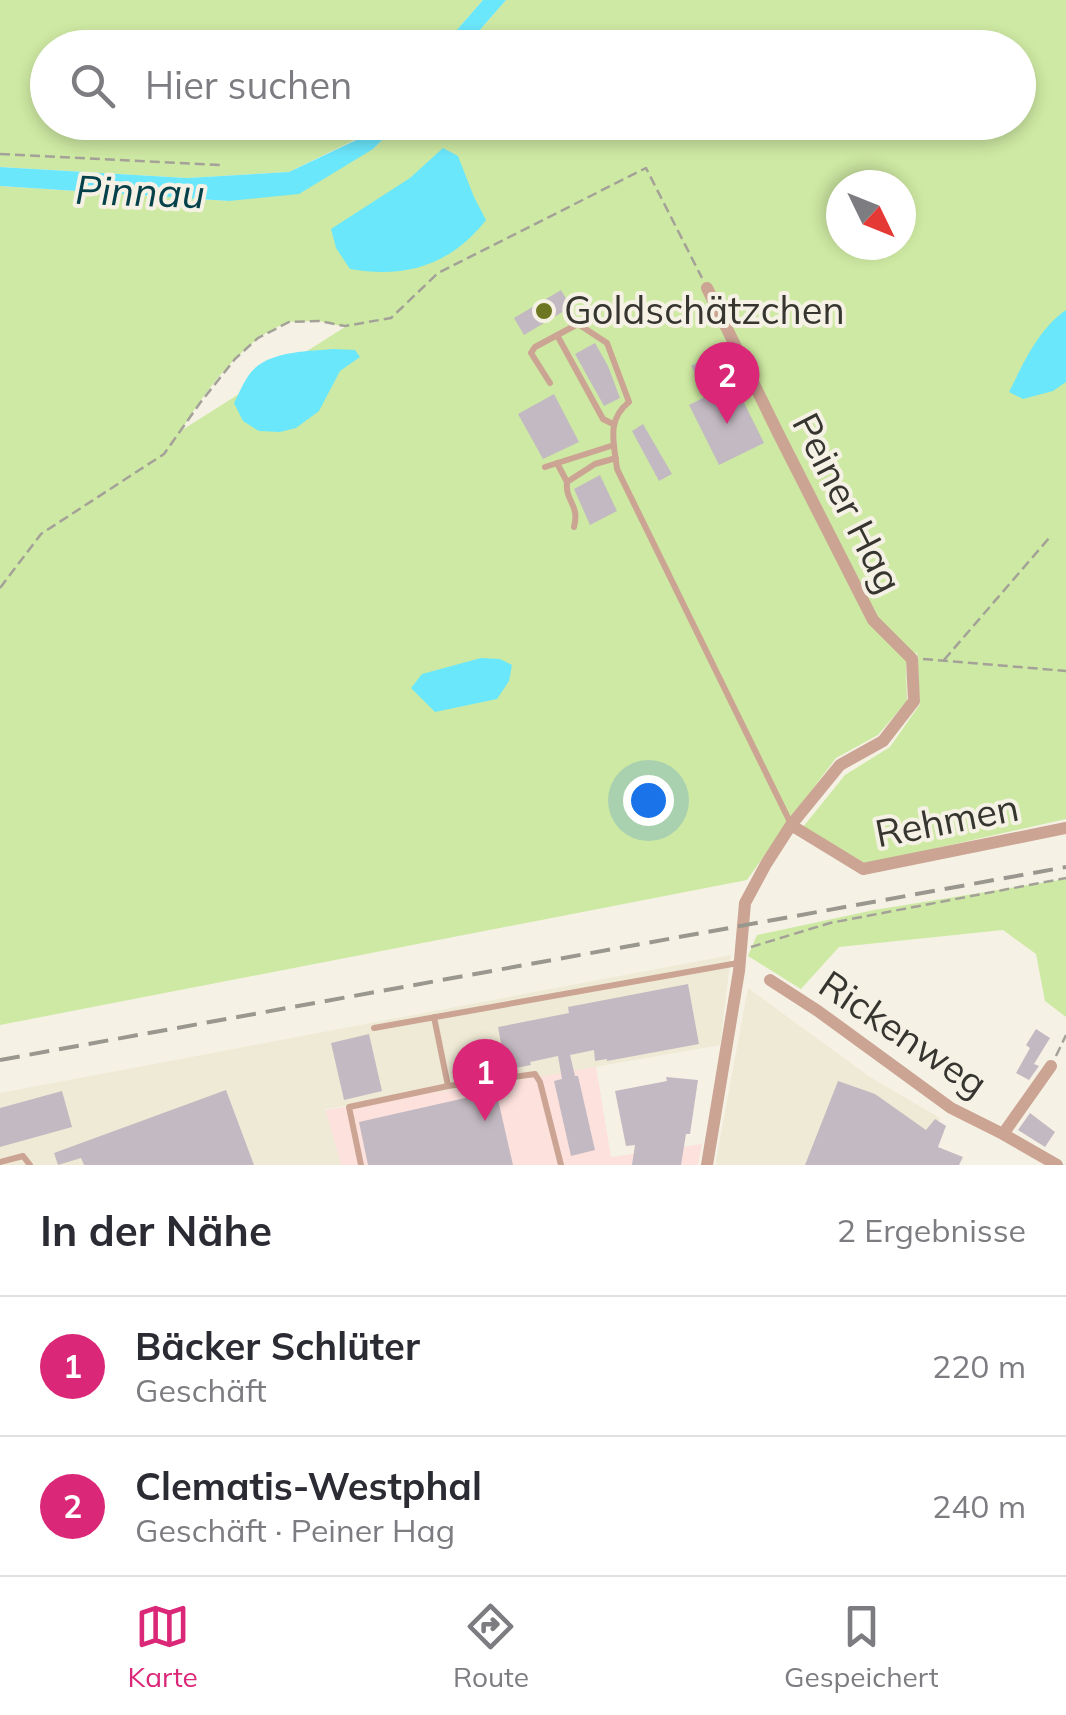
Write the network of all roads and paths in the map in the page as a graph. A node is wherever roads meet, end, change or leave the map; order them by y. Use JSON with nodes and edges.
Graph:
{"nodes":[{"id":1,"x":0,"y":154,"type":"edge"},
{"id":2,"x":220,"y":166,"type":"dead end"},
{"id":3,"x":708,"y":288,"type":"joint"},
{"id":4,"x":558,"y":335,"type":"junction"},
{"id":5,"x":550,"y":383,"type":"dead end"},
{"id":6,"x":613,"y":424,"type":"junction"},
{"id":7,"x":614,"y":445,"type":"junction"},
{"id":8,"x":616,"y":458,"type":"junction"},
{"id":9,"x":557,"y":463,"type":"junction"},
{"id":10,"x":545,"y":467,"type":"dead end"},
{"id":11,"x":568,"y":482,"type":"junction"},
{"id":12,"x":574,"y":527,"type":"dead end"},
{"id":13,"x":1050,"y":537,"type":"dead end"},
{"id":14,"x":0,"y":588,"type":"edge"},
{"id":15,"x":912,"y":659,"type":"junction"},
{"id":16,"x":944,"y":660,"type":"junction"},
{"id":17,"x":1066,"y":671,"type":"edge"},
{"id":18,"x":791,"y":825,"type":"junction"},
{"id":19,"x":1066,"y":828,"type":"edge"},
{"id":20,"x":1066,"y":878,"type":"edge"},
{"id":21,"x":740,"y":957,"type":"junction"},
{"id":22,"x":770,"y":980,"type":"dead end"},
{"id":23,"x":434,"y":1017,"type":"junction"},
{"id":24,"x":374,"y":1028,"type":"dead end"},
{"id":25,"x":1066,"y":1035,"type":"edge"},
{"id":26,"x":1051,"y":1066,"type":"joint"},
{"id":27,"x":448,"y":1086,"type":"junction"},
{"id":28,"x":1003,"y":1134,"type":"junction"},
{"id":29,"x":0,"y":1162,"type":"edge"},
{"id":30,"x":30,"y":1165,"type":"edge"},
{"id":31,"x":361,"y":1165,"type":"edge"},
{"id":32,"x":561,"y":1165,"type":"edge"},
{"id":33,"x":707,"y":1165,"type":"edge"},
{"id":34,"x":1057,"y":1165,"type":"edge"}],
"edges":[{"from":1,"to":2,"type":"path"},
{"from":3,"to":14,"type":"path"},
{"from":3,"to":15,"type":"street","name":"Peiner Hag"},
{"from":4,"to":5,"type":"lane"},
{"from":4,"to":6,"type":"lane"},
{"from":4,"to":6,"type":"lane"},
{"from":6,"to":7,"type":"lane"},
{"from":7,"to":8,"type":"lane"},
{"from":7,"to":9,"type":"lane"},
{"from":8,"to":11,"type":"lane"},
{"from":8,"to":18,"type":"lane"},
{"from":9,"to":10,"type":"lane"},
{"from":9,"to":11,"type":"lane"},
{"from":11,"to":12,"type":"lane"},
{"from":13,"to":16,"type":"path"},
{"from":15,"to":16,"type":"path"},
{"from":15,"to":18,"type":"street"},
{"from":16,"to":17,"type":"path"},
{"from":18,"to":19,"type":"street","name":"Rehmen"},
{"from":18,"to":21,"type":"street"},
{"from":20,"to":21,"type":"path"},
{"from":21,"to":23,"type":"lane"},
{"from":21,"to":33,"type":"street"},
{"from":22,"to":28,"type":"street","name":"Rickenweg"},
{"from":23,"to":24,"type":"lane"},
{"from":23,"to":27,"type":"lane"},
{"from":25,"to":26,"type":"path"},
{"from":26,"to":28,"type":"street","name":"Rickenweg"},
{"from":27,"to":31,"type":"lane"},
{"from":27,"to":32,"type":"lane"},
{"from":28,"to":34,"type":"street","name":"Rickenweg"},
{"from":29,"to":30,"type":"lane"}]}
